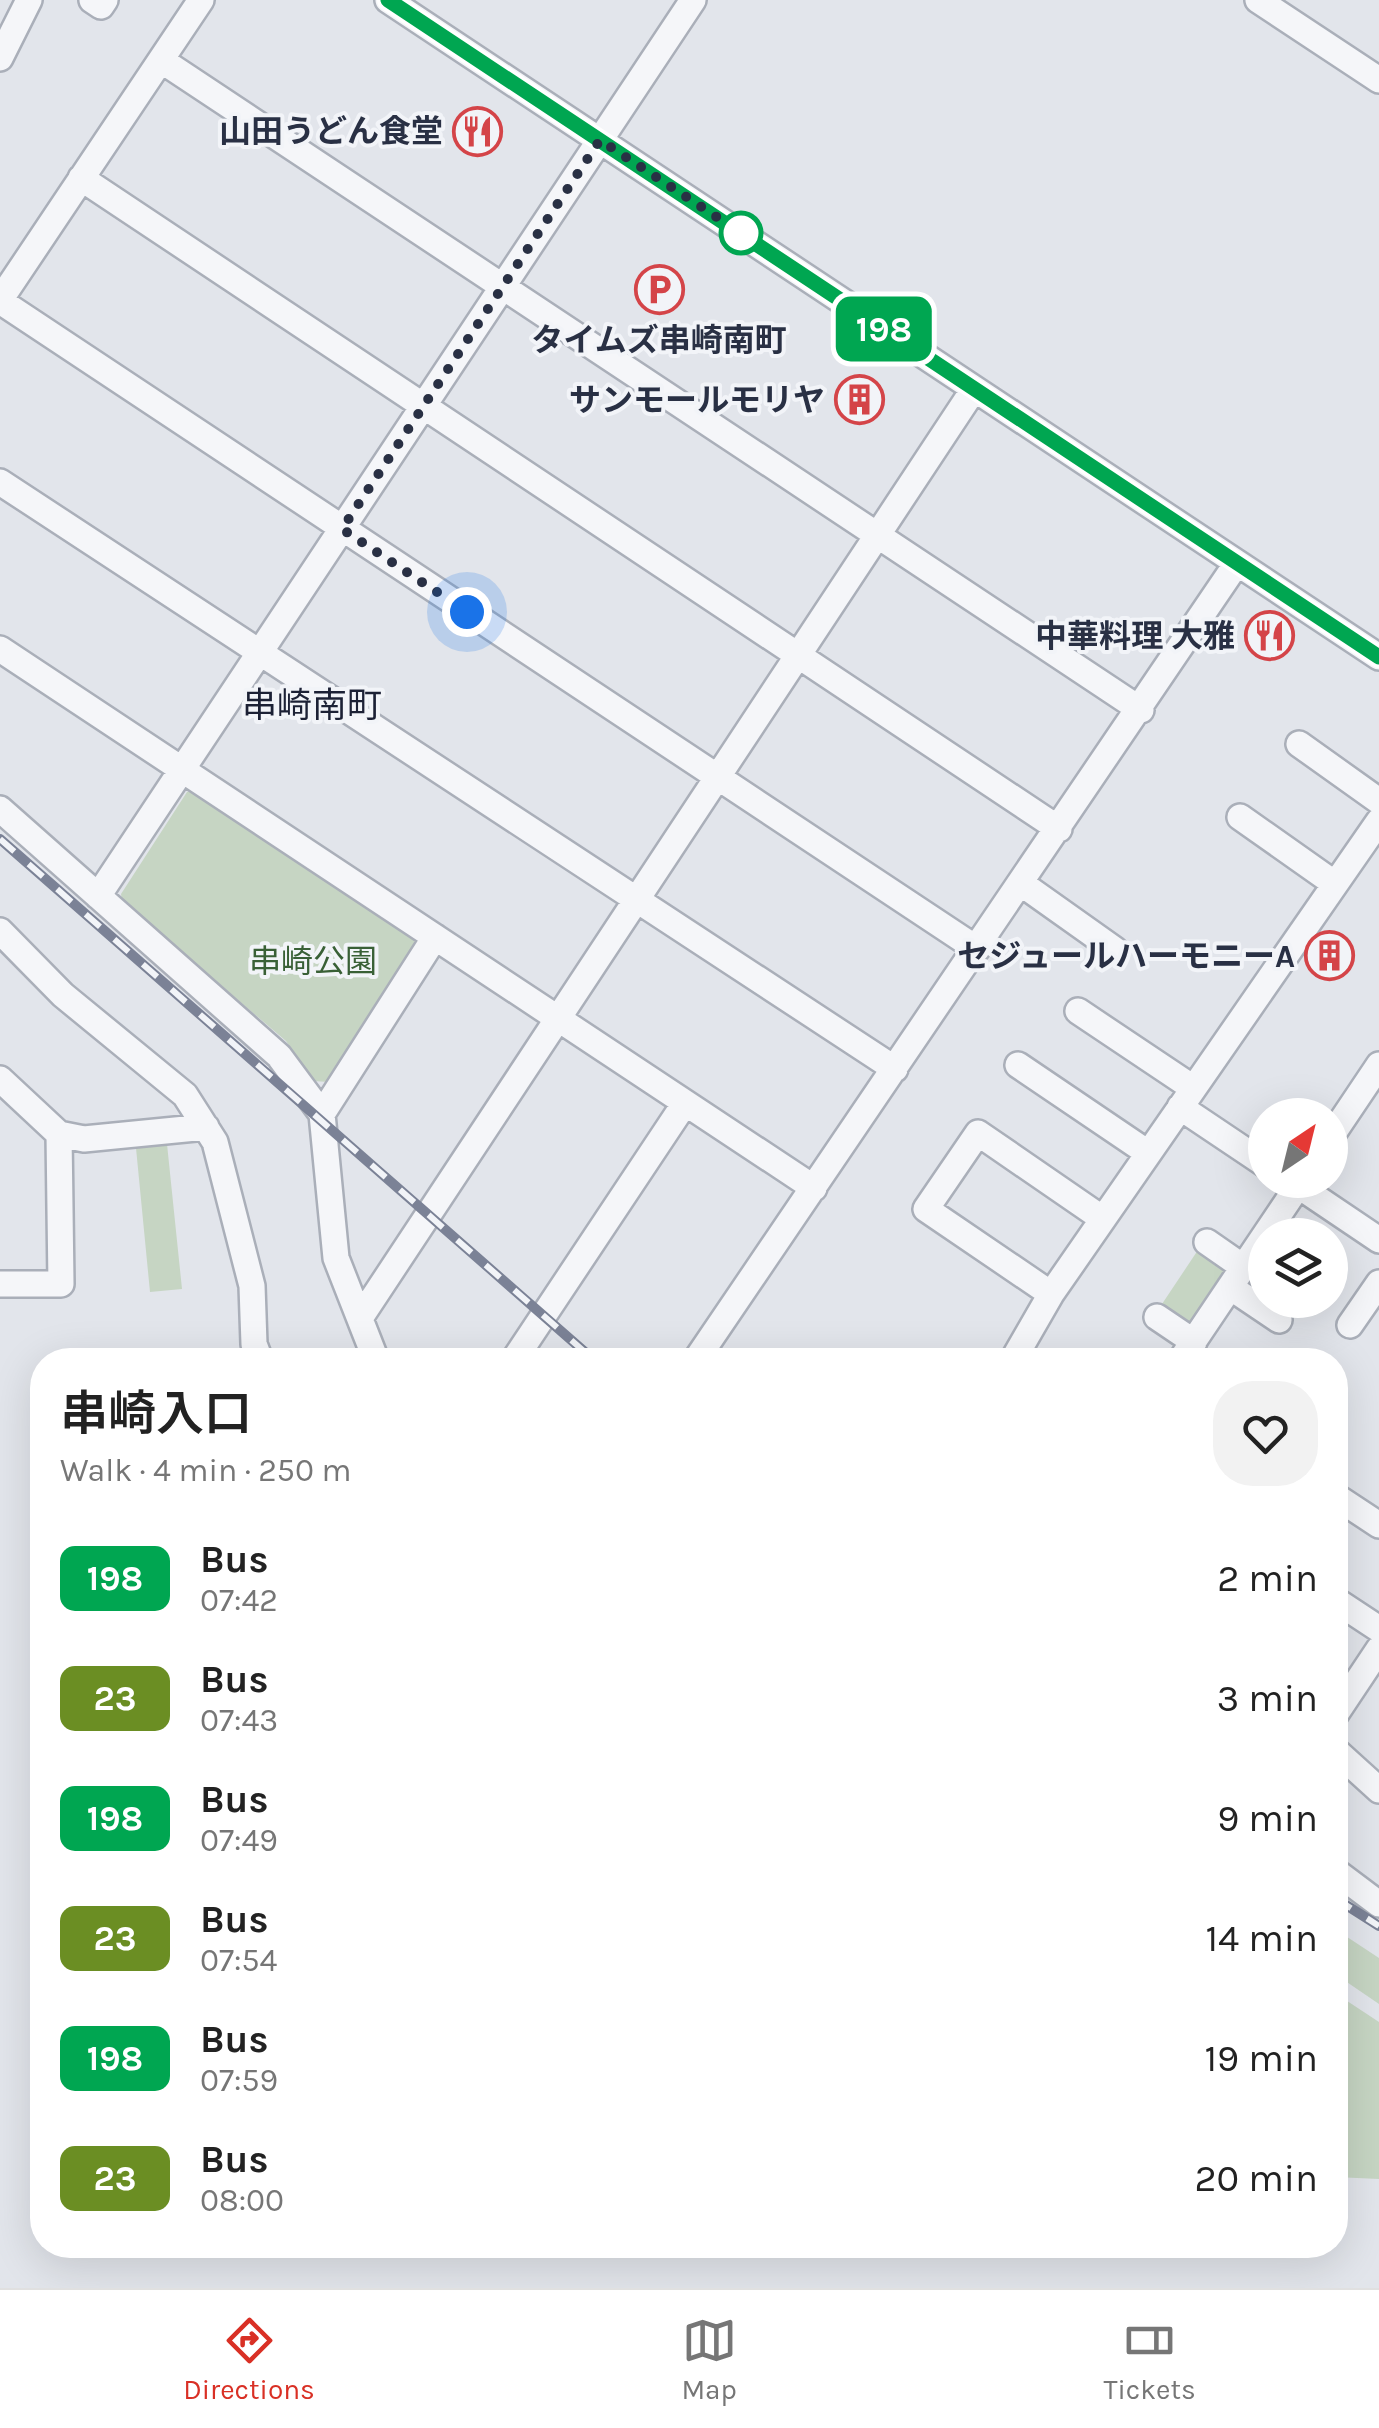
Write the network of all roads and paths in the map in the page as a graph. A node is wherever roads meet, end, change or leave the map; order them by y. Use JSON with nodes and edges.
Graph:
{"nodes":[{"id":1,"x":29,"y":0,"type":"edge"},
{"id":2,"x":92,"y":0,"type":"edge"},
{"id":3,"x":105,"y":0,"type":"edge"},
{"id":4,"x":201,"y":0,"type":"edge"},
{"id":5,"x":388,"y":0,"type":"edge"},
{"id":6,"x":693,"y":0,"type":"edge"},
{"id":7,"x":1258,"y":0,"type":"edge"},
{"id":8,"x":0,"y":58,"type":"edge"},
{"id":9,"x":161,"y":60,"type":"junction"},
{"id":10,"x":1379,"y":80,"type":"edge"},
{"id":11,"x":600,"y":140,"type":"junction"},
{"id":12,"x":81,"y":178,"type":"junction"},
{"id":13,"x":504,"y":288,"type":"junction"},
{"id":14,"x":0,"y":301,"type":"edge"},
{"id":15,"x":974,"y":389,"type":"junction"},
{"id":16,"x":424,"y":406,"type":"junction"},
{"id":17,"x":0,"y":482,"type":"edge"},
{"id":18,"x":342,"y":529,"type":"junction"},
{"id":19,"x":876,"y":536,"type":"junction"},
{"id":20,"x":1237,"y":563,"type":"junction"},
{"id":21,"x":0,"y":649,"type":"edge"},
{"id":22,"x":260,"y":654,"type":"junction"},
{"id":23,"x":798,"y":655,"type":"junction"},
{"id":24,"x":1379,"y":657,"type":"edge"},
{"id":25,"x":1141,"y":710,"type":"junction"},
{"id":26,"x":1300,"y":744,"type":"dead end"},
{"id":27,"x":184,"y":771,"type":"junction"},
{"id":28,"x":716,"y":777,"type":"junction"},
{"id":29,"x":1379,"y":801,"type":"edge"},
{"id":30,"x":0,"y":809,"type":"edge"},
{"id":31,"x":1240,"y":817,"type":"dead end"},
{"id":32,"x":1379,"y":821,"type":"edge"},
{"id":33,"x":1059,"y":829,"type":"junction"},
{"id":34,"x":1022,"y":884,"type":"junction"},
{"id":35,"x":1335,"y":884,"type":"junction"},
{"id":36,"x":98,"y":896,"type":"junction"},
{"id":37,"x":636,"y":899,"type":"junction"},
{"id":38,"x":0,"y":931,"type":"edge"},
{"id":39,"x":435,"y":937,"type":"junction"},
{"id":40,"x":977,"y":949,"type":"junction"},
{"id":41,"x":1116,"y":950,"type":"dead end"},
{"id":42,"x":1078,"y":1011,"type":"dead end"},
{"id":43,"x":558,"y":1019,"type":"junction"},
{"id":44,"x":1018,"y":1065,"type":"dead end"},
{"id":45,"x":1379,"y":1065,"type":"edge"},
{"id":46,"x":895,"y":1069,"type":"junction"},
{"id":47,"x":1,"y":1082,"type":"edge"},
{"id":48,"x":1186,"y":1098,"type":"junction"},
{"id":49,"x":685,"y":1103,"type":"junction"},
{"id":50,"x":1348,"y":1111,"type":"edge"},
{"id":51,"x":322,"y":1114,"type":"junction"},
{"id":52,"x":206,"y":1126,"type":"junction"},
{"id":53,"x":59,"y":1134,"type":"junction"},
{"id":54,"x":1248,"y":1150,"type":"edge"},
{"id":55,"x":1148,"y":1153,"type":"junction"},
{"id":56,"x":814,"y":1188,"type":"junction"},
{"id":57,"x":1320,"y":1198,"type":"edge"},
{"id":58,"x":1103,"y":1219,"type":"junction"},
{"id":59,"x":1379,"y":1240,"type":"edge"},
{"id":60,"x":1207,"y":1242,"type":"dead end"},
{"id":61,"x":1248,"y":1261,"type":"edge"},
{"id":62,"x":1237,"y":1277,"type":"junction"},
{"id":63,"x":1379,"y":1283,"type":"edge"},
{"id":64,"x":0,"y":1284,"type":"edge"},
{"id":65,"x":1051,"y":1294,"type":"junction"},
{"id":66,"x":1158,"y":1317,"type":"dead end"},
{"id":67,"x":360,"y":1318,"type":"junction"},
{"id":68,"x":1279,"y":1320,"type":"dead end"},
{"id":69,"x":1350,"y":1325,"type":"dead end"},
{"id":70,"x":256,"y":1348,"type":"edge"},
{"id":71,"x":371,"y":1348,"type":"edge"},
{"id":72,"x":522,"y":1348,"type":"edge"},
{"id":73,"x":704,"y":1348,"type":"edge"},
{"id":74,"x":1020,"y":1348,"type":"edge"},
{"id":75,"x":1185,"y":1348,"type":"edge"},
{"id":76,"x":1190,"y":1348,"type":"edge"},
{"id":77,"x":1348,"y":1504,"type":"edge"},
{"id":78,"x":1379,"y":1524,"type":"edge"},
{"id":79,"x":1348,"y":1609,"type":"edge"},
{"id":80,"x":1379,"y":1629,"type":"edge"},
{"id":81,"x":1379,"y":1649,"type":"edge"},
{"id":82,"x":1348,"y":1696,"type":"edge"},
{"id":83,"x":1348,"y":1762,"type":"edge"},
{"id":84,"x":1379,"y":1790,"type":"edge"},
{"id":85,"x":1348,"y":1881,"type":"edge"},
{"id":86,"x":1379,"y":1904,"type":"edge"}],
"edges":[{"from":1,"to":8,"type":"street"},
{"from":2,"to":3,"type":"street"},
{"from":4,"to":9,"type":"street"},
{"from":5,"to":11,"type":"street"},
{"from":6,"to":11,"type":"street"},
{"from":7,"to":10,"type":"street"},
{"from":9,"to":12,"type":"street"},
{"from":9,"to":13,"type":"street"},
{"from":11,"to":13,"type":"street"},
{"from":11,"to":15,"type":"street"},
{"from":12,"to":14,"type":"street"},
{"from":12,"to":16,"type":"street"},
{"from":13,"to":16,"type":"street"},
{"from":13,"to":19,"type":"street"},
{"from":14,"to":18,"type":"street"},
{"from":15,"to":19,"type":"street"},
{"from":15,"to":20,"type":"street"},
{"from":16,"to":18,"type":"street"},
{"from":16,"to":23,"type":"street"},
{"from":17,"to":22,"type":"street"},
{"from":18,"to":22,"type":"street"},
{"from":18,"to":28,"type":"street"},
{"from":19,"to":23,"type":"street"},
{"from":19,"to":25,"type":"street"},
{"from":20,"to":24,"type":"street"},
{"from":20,"to":25,"type":"street"},
{"from":21,"to":27,"type":"street"},
{"from":22,"to":27,"type":"street"},
{"from":22,"to":37,"type":"street"},
{"from":23,"to":28,"type":"street"},
{"from":23,"to":33,"type":"street"},
{"from":25,"to":33,"type":"street"},
{"from":26,"to":29,"type":"street"},
{"from":27,"to":36,"type":"street"},
{"from":27,"to":39,"type":"street"},
{"from":28,"to":37,"type":"street"},
{"from":28,"to":40,"type":"street"},
{"from":30,"to":36,"type":"street"},
{"from":31,"to":35,"type":"street"},
{"from":32,"to":35,"type":"street"},
{"from":33,"to":34,"type":"street"},
{"from":34,"to":40,"type":"street"},
{"from":34,"to":41,"type":"street"},
{"from":35,"to":48,"type":"street"},
{"from":36,"to":51,"type":"street"},
{"from":37,"to":43,"type":"street"},
{"from":37,"to":46,"type":"street"},
{"from":38,"to":52,"type":"street"},
{"from":39,"to":43,"type":"street"},
{"from":39,"to":51,"type":"street"},
{"from":40,"to":46,"type":"street"},
{"from":42,"to":48,"type":"street"},
{"from":43,"to":49,"type":"street"},
{"from":43,"to":67,"type":"street"},
{"from":44,"to":55,"type":"street"},
{"from":45,"to":50,"type":"street"},
{"from":46,"to":56,"type":"street"},
{"from":47,"to":53,"type":"street"},
{"from":48,"to":54,"type":"street"},
{"from":48,"to":55,"type":"street"},
{"from":49,"to":56,"type":"street"},
{"from":49,"to":72,"type":"street"},
{"from":51,"to":67,"type":"street"},
{"from":52,"to":53,"type":"street"},
{"from":52,"to":70,"type":"street"},
{"from":53,"to":64,"type":"street"},
{"from":55,"to":58,"type":"street"},
{"from":56,"to":73,"type":"street"},
{"from":57,"to":59,"type":"street"},
{"from":58,"to":65,"type":"street"},
{"from":58,"to":65,"type":"street"},
{"from":60,"to":62,"type":"street"},
{"from":61,"to":62,"type":"street"},
{"from":62,"to":68,"type":"street"},
{"from":62,"to":76,"type":"street"},
{"from":63,"to":69,"type":"street"},
{"from":65,"to":74,"type":"street"},
{"from":66,"to":75,"type":"street"},
{"from":67,"to":71,"type":"street"},
{"from":77,"to":78,"type":"street"},
{"from":79,"to":80,"type":"street"},
{"from":81,"to":82,"type":"street"},
{"from":83,"to":84,"type":"street"},
{"from":85,"to":86,"type":"street"}]}
